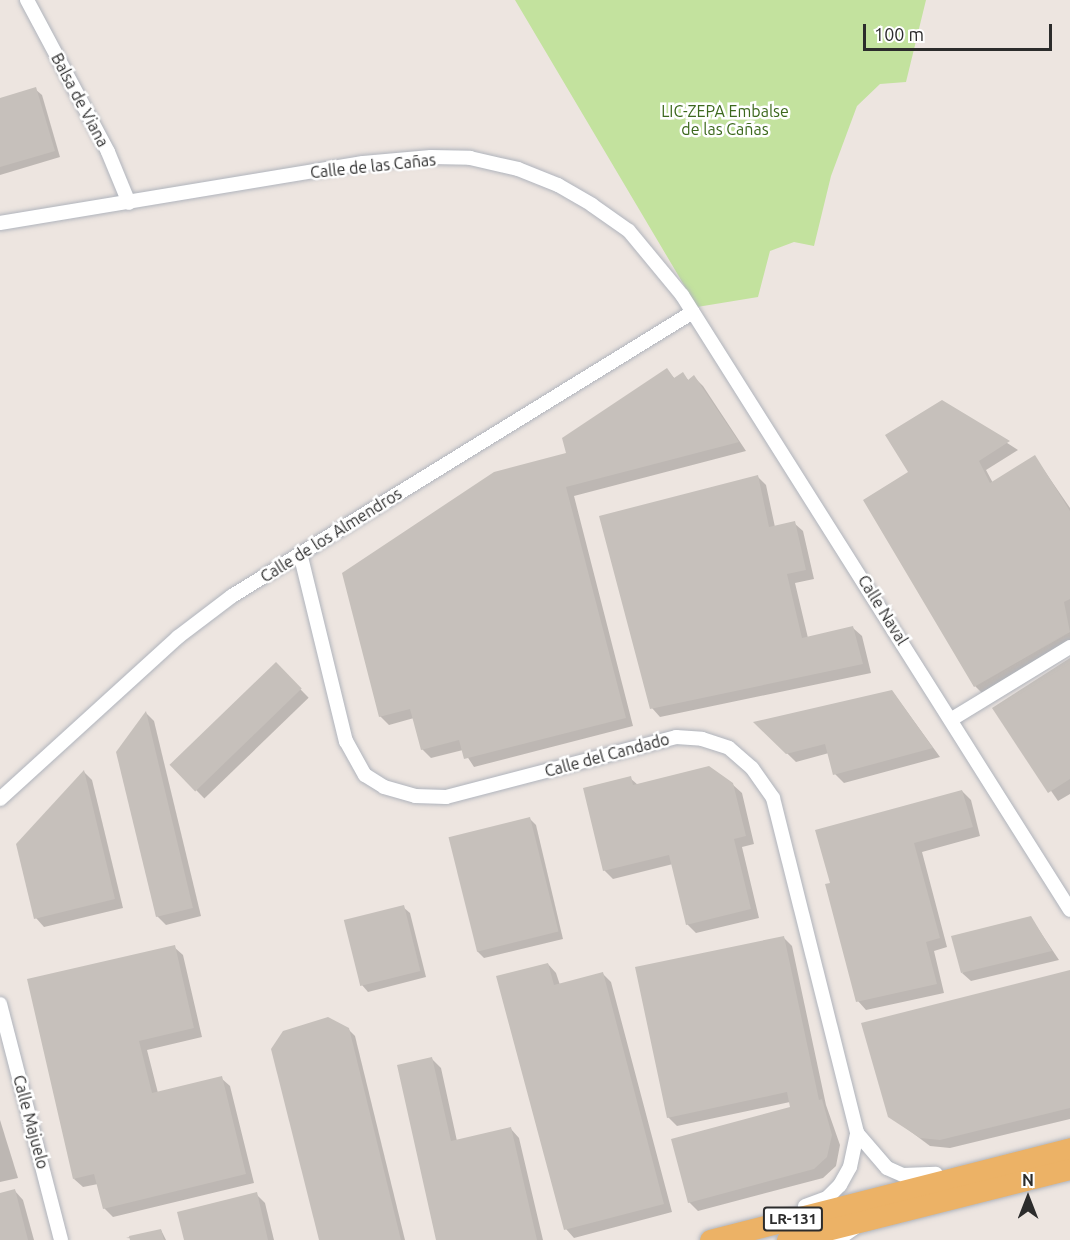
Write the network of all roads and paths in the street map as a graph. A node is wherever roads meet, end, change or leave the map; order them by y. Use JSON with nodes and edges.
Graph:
{"nodes":[{"id":1,"x":27,"y":0,"type":"edge"},
{"id":2,"x":129,"y":203,"type":"junction"},
{"id":3,"x":0,"y":223,"type":"edge"},
{"id":4,"x":693,"y":312,"type":"junction"},
{"id":5,"x":300,"y":553,"type":"junction"},
{"id":6,"x":1070,"y":647,"type":"edge"},
{"id":7,"x":952,"y":719,"type":"junction"},
{"id":8,"x":0,"y":800,"type":"edge"},
{"id":9,"x":1070,"y":910,"type":"edge"},
{"id":10,"x":0,"y":1004,"type":"edge"},
{"id":11,"x":857,"y":1134,"type":"junction"},
{"id":12,"x":1070,"y":1148,"type":"edge"},
{"id":13,"x":1036,"y":1157,"type":"junction"},
{"id":14,"x":1070,"y":1169,"type":"edge"},
{"id":15,"x":864,"y":1220,"type":"junction"},
{"id":16,"x":62,"y":1240,"type":"edge"},
{"id":17,"x":703,"y":1240,"type":"edge"},
{"id":18,"x":710,"y":1240,"type":"edge"},
{"id":19,"x":787,"y":1240,"type":"edge"},
{"id":20,"x":837,"y":1240,"type":"edge"}],
"edges":[{"from":1,"to":2,"type":"street","name":"Balsa de Viana"},
{"from":2,"to":3,"type":"street","name":"Calle de las Cañas"},
{"from":2,"to":4,"type":"street","name":"Calle de las Cañas"},
{"from":4,"to":5,"type":"street","name":"Calle de los Almendros"},
{"from":4,"to":7,"type":"street","name":"Calle Naval"},
{"from":5,"to":8,"type":"street","name":"Calle de los Almendros"},
{"from":5,"to":11,"type":"street","name":"Calle del Candado"},
{"from":6,"to":7,"type":"street"},
{"from":7,"to":9,"type":"street","name":"Calle Naval"},
{"from":10,"to":16,"type":"street","name":"Calle Majuelo"},
{"from":11,"to":13,"type":"street","name":"Calle del Candado"},
{"from":11,"to":17,"type":"street"},
{"from":12,"to":13,"type":"main road","number":"LR-131"},
{"from":13,"to":18,"type":"main road","number":"LR-131"},
{"from":14,"to":15,"type":"main road","number":"LR-131"},
{"from":15,"to":19,"type":"main road","number":"LR-131"},
{"from":15,"to":20,"type":"street"}]}
